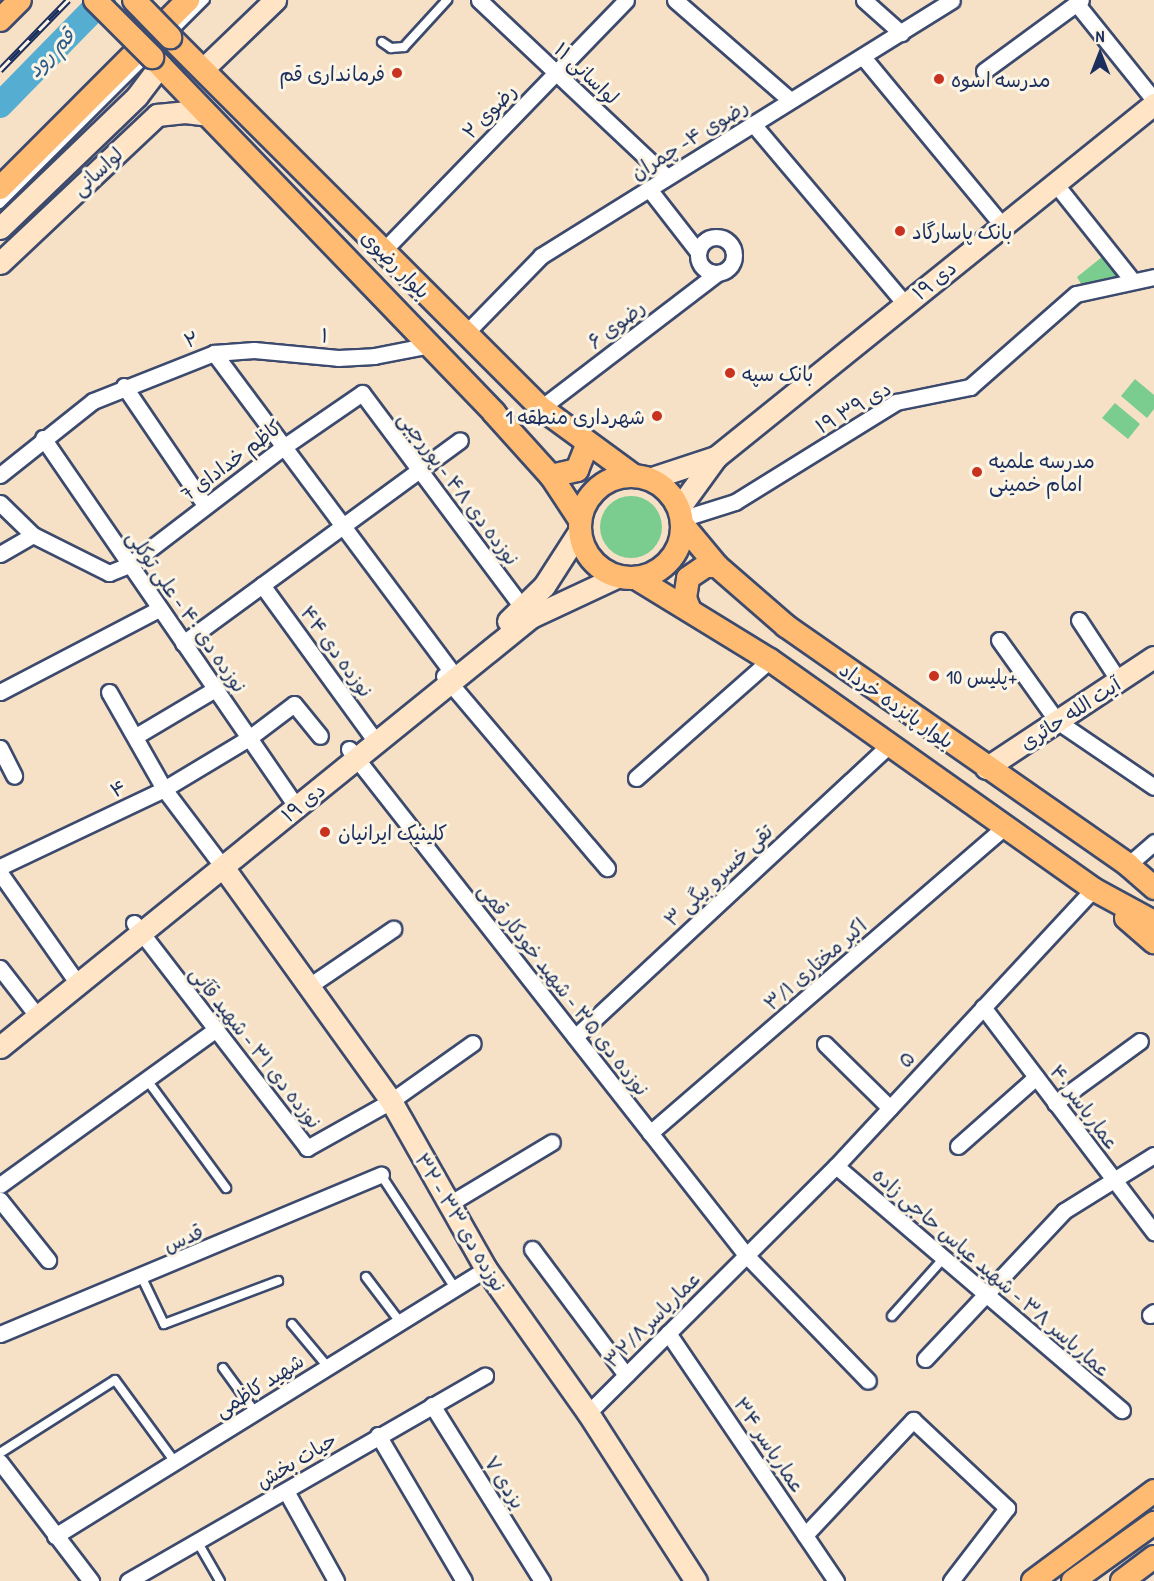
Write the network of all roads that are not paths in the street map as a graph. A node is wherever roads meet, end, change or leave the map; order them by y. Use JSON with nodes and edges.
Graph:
{"nodes":[{"id":1,"x":20,"y":0,"type":"edge"},
{"id":2,"x":95,"y":0,"type":"edge"},
{"id":3,"x":134,"y":0,"type":"edge"},
{"id":4,"x":189,"y":0,"type":"edge"},
{"id":5,"x":205,"y":0,"type":"edge"},
{"id":6,"x":275,"y":0,"type":"edge"},
{"id":7,"x":447,"y":0,"type":"edge"},
{"id":8,"x":479,"y":0,"type":"edge"},
{"id":9,"x":626,"y":0,"type":"edge"},
{"id":10,"x":675,"y":0,"type":"edge"},
{"id":11,"x":864,"y":0,"type":"edge"},
{"id":12,"x":952,"y":0,"type":"edge"},
{"id":13,"x":1078,"y":2,"type":"edge"},
{"id":14,"x":0,"y":20,"type":"edge"},
{"id":15,"x":900,"y":33,"type":"junction"},
{"id":16,"x":382,"y":42,"type":"dead end"},
{"id":17,"x":863,"y":57,"type":"junction"},
{"id":18,"x":156,"y":61,"type":"junction"},
{"id":19,"x":202,"y":69,"type":"junction"},
{"id":20,"x":984,"y":71,"type":"dead end"},
{"id":21,"x":556,"y":72,"type":"junction"},
{"id":22,"x":137,"y":96,"type":"junction"},
{"id":23,"x":790,"y":100,"type":"junction"},
{"id":24,"x":1154,"y":102,"type":"edge"},
{"id":25,"x":157,"y":115,"type":"junction"},
{"id":26,"x":208,"y":115,"type":"junction"},
{"id":27,"x":753,"y":124,"type":"junction"},
{"id":28,"x":667,"y":177,"type":"junction"},
{"id":29,"x":1053,"y":182,"type":"junction"},
{"id":30,"x":0,"y":188,"type":"edge"},
{"id":31,"x":649,"y":189,"type":"junction"},
{"id":32,"x":0,"y":204,"type":"edge"},
{"id":33,"x":1002,"y":225,"type":"junction"},
{"id":34,"x":0,"y":228,"type":"edge"},
{"id":35,"x":383,"y":251,"type":"junction"},
{"id":36,"x":698,"y":252,"type":"junction"},
{"id":37,"x":0,"y":263,"type":"edge"},
{"id":38,"x":716,"y":274,"type":"junction"},
{"id":39,"x":1154,"y":277,"type":"edge"},
{"id":40,"x":1132,"y":280,"type":"junction"},
{"id":41,"x":905,"y":304,"type":"junction"},
{"id":42,"x":465,"y":334,"type":"junction"},
{"id":43,"x":430,"y":345,"type":"junction"},
{"id":44,"x":214,"y":353,"type":"junction"},
{"id":45,"x":124,"y":386,"type":"junction"},
{"id":46,"x":362,"y":393,"type":"joint"},
{"id":47,"x":542,"y":408,"type":"junction"},
{"id":48,"x":43,"y":438,"type":"junction"},
{"id":49,"x":460,"y":440,"type":"dead end"},
{"id":50,"x":587,"y":445,"type":"junction"},
{"id":51,"x":282,"y":448,"type":"junction"},
{"id":52,"x":716,"y":457,"type":"junction"},
{"id":53,"x":419,"y":470,"type":"junction"},
{"id":54,"x":0,"y":475,"type":"edge"},
{"id":55,"x":551,"y":476,"type":"junction"},
{"id":56,"x":642,"y":477,"type":"junction"},
{"id":57,"x":0,"y":503,"type":"edge"},
{"id":58,"x":205,"y":506,"type":"junction"},
{"id":59,"x":681,"y":517,"type":"junction"},
{"id":60,"x":580,"y":525,"type":"junction"},
{"id":61,"x":342,"y":526,"type":"junction"},
{"id":62,"x":33,"y":535,"type":"junction"},
{"id":63,"x":0,"y":554,"type":"edge"},
{"id":64,"x":129,"y":565,"type":"junction"},
{"id":65,"x":717,"y":566,"type":"junction"},
{"id":66,"x":627,"y":577,"type":"junction"},
{"id":67,"x":262,"y":585,"type":"junction"},
{"id":68,"x":524,"y":608,"type":"junction"},
{"id":69,"x":689,"y":608,"type":"junction"},
{"id":70,"x":159,"y":609,"type":"junction"},
{"id":71,"x":1079,"y":620,"type":"dead end"},
{"id":72,"x":999,"y":640,"type":"dead end"},
{"id":73,"x":183,"y":643,"type":"junction"},
{"id":74,"x":1154,"y":657,"type":"edge"},
{"id":75,"x":770,"y":660,"type":"junction"},
{"id":76,"x":449,"y":676,"type":"junction"},
{"id":77,"x":1119,"y":681,"type":"junction"},
{"id":78,"x":215,"y":689,"type":"junction"},
{"id":79,"x":0,"y":692,"type":"edge"},
{"id":80,"x":109,"y":692,"type":"dead end"},
{"id":81,"x":1057,"y":721,"type":"junction"},
{"id":82,"x":136,"y":736,"type":"junction"},
{"id":83,"x":320,"y":736,"type":"dead end"},
{"id":84,"x":374,"y":737,"type":"junction"},
{"id":85,"x":249,"y":738,"type":"junction"},
{"id":86,"x":890,"y":744,"type":"junction"},
{"id":87,"x":0,"y":748,"type":"edge"},
{"id":88,"x":353,"y":754,"type":"junction"},
{"id":89,"x":986,"y":768,"type":"junction"},
{"id":90,"x":14,"y":776,"type":"dead end"},
{"id":91,"x":636,"y":778,"type":"dead end"},
{"id":92,"x":1154,"y":788,"type":"edge"},
{"id":93,"x":164,"y":789,"type":"junction"},
{"id":94,"x":294,"y":802,"type":"junction"},
{"id":95,"x":1006,"y":826,"type":"junction"},
{"id":96,"x":1154,"y":842,"type":"edge"},
{"id":97,"x":219,"y":862,"type":"junction"},
{"id":98,"x":1128,"y":865,"type":"junction"},
{"id":99,"x":0,"y":867,"type":"edge"},
{"id":100,"x":607,"y":868,"type":"dead end"},
{"id":101,"x":0,"y":873,"type":"edge"},
{"id":102,"x":1154,"y":877,"type":"edge"},
{"id":103,"x":1154,"y":888,"type":"edge"},
{"id":104,"x":1094,"y":889,"type":"junction"},
{"id":105,"x":1154,"y":922,"type":"edge"},
{"id":106,"x":138,"y":928,"type":"junction"},
{"id":107,"x":393,"y":929,"type":"dead end"},
{"id":108,"x":1154,"y":942,"type":"edge"},
{"id":109,"x":0,"y":968,"type":"edge"},
{"id":110,"x":75,"y":978,"type":"junction"},
{"id":111,"x":309,"y":986,"type":"junction"},
{"id":112,"x":983,"y":1007,"type":"junction"},
{"id":113,"x":34,"y":1012,"type":"junction"},
{"id":114,"x":216,"y":1029,"type":"junction"},
{"id":115,"x":0,"y":1030,"type":"edge"},
{"id":116,"x":575,"y":1037,"type":"junction"},
{"id":117,"x":1140,"y":1041,"type":"dead end"},
{"id":118,"x":473,"y":1042,"type":"dead end"},
{"id":119,"x":825,"y":1044,"type":"dead end"},
{"id":120,"x":0,"y":1047,"type":"edge"},
{"id":121,"x":1036,"y":1077,"type":"junction"},
{"id":122,"x":147,"y":1080,"type":"junction"},
{"id":123,"x":392,"y":1101,"type":"junction"},
{"id":124,"x":1056,"y":1103,"type":"junction"},
{"id":125,"x":890,"y":1108,"type":"junction"},
{"id":126,"x":650,"y":1133,"type":"junction"},
{"id":127,"x":552,"y":1142,"type":"dead end"},
{"id":128,"x":958,"y":1146,"type":"dead end"},
{"id":129,"x":1154,"y":1155,"type":"edge"},
{"id":130,"x":836,"y":1166,"type":"junction"},
{"id":131,"x":381,"y":1175,"type":"joint"},
{"id":132,"x":1115,"y":1181,"type":"junction"},
{"id":133,"x":0,"y":1185,"type":"edge"},
{"id":134,"x":226,"y":1188,"type":"dead end"},
{"id":135,"x":0,"y":1200,"type":"edge"},
{"id":136,"x":449,"y":1204,"type":"junction"},
{"id":137,"x":1154,"y":1232,"type":"edge"},
{"id":138,"x":532,"y":1249,"type":"dead end"},
{"id":139,"x":746,"y":1255,"type":"junction"},
{"id":140,"x":944,"y":1258,"type":"junction"},
{"id":141,"x":48,"y":1260,"type":"dead end"},
{"id":142,"x":486,"y":1269,"type":"junction"},
{"id":143,"x":366,"y":1277,"type":"dead end"},
{"id":144,"x":142,"y":1278,"type":"junction"},
{"id":145,"x":278,"y":1281,"type":"dead end"},
{"id":146,"x":455,"y":1288,"type":"junction"},
{"id":147,"x":987,"y":1296,"type":"junction"},
{"id":148,"x":892,"y":1316,"type":"dead end"},
{"id":149,"x":400,"y":1322,"type":"junction"},
{"id":150,"x":292,"y":1324,"type":"dead end"},
{"id":151,"x":668,"y":1333,"type":"junction"},
{"id":152,"x":0,"y":1334,"type":"edge"},
{"id":153,"x":925,"y":1359,"type":"dead end"},
{"id":154,"x":328,"y":1367,"type":"junction"},
{"id":155,"x":223,"y":1368,"type":"dead end"},
{"id":156,"x":626,"y":1375,"type":"junction"},
{"id":157,"x":485,"y":1376,"type":"dead end"},
{"id":158,"x":868,"y":1381,"type":"dead end"},
{"id":159,"x":432,"y":1405,"type":"junction"},
{"id":160,"x":1122,"y":1410,"type":"dead end"},
{"id":161,"x":255,"y":1412,"type":"junction"},
{"id":162,"x":588,"y":1413,"type":"junction"},
{"id":163,"x":378,"y":1434,"type":"junction"},
{"id":164,"x":0,"y":1453,"type":"edge"},
{"id":165,"x":0,"y":1462,"type":"edge"},
{"id":166,"x":175,"y":1462,"type":"junction"},
{"id":167,"x":286,"y":1491,"type":"junction"},
{"id":168,"x":1154,"y":1491,"type":"edge"},
{"id":169,"x":1154,"y":1523,"type":"edge"},
{"id":170,"x":805,"y":1535,"type":"junction"},
{"id":171,"x":54,"y":1536,"type":"junction"},
{"id":172,"x":197,"y":1540,"type":"junction"},
{"id":173,"x":1154,"y":1557,"type":"edge"},
{"id":174,"x":91,"y":1581,"type":"edge"},
{"id":175,"x":128,"y":1581,"type":"edge"},
{"id":176,"x":220,"y":1581,"type":"edge"},
{"id":177,"x":336,"y":1581,"type":"edge"},
{"id":178,"x":464,"y":1581,"type":"edge"},
{"id":179,"x":542,"y":1581,"type":"edge"},
{"id":180,"x":696,"y":1581,"type":"edge"},
{"id":181,"x":836,"y":1581,"type":"edge"},
{"id":182,"x":951,"y":1581,"type":"edge"},
{"id":183,"x":1033,"y":1581,"type":"edge"},
{"id":184,"x":1073,"y":1581,"type":"edge"},
{"id":185,"x":1122,"y":1581,"type":"edge"}],
"edges":[{"from":1,"to":14,"type":"main road"},
{"from":2,"to":18,"type":"main road","name":"بلوار رضوی","bridge":true},
{"from":3,"to":19,"type":"main road","name":"بلوار رضوی","bridge":true},
{"from":4,"to":30,"type":"main road"},
{"from":5,"to":32,"type":"lane"},
{"from":6,"to":19,"type":"main road"},
{"from":7,"to":16,"type":"lane"},
{"from":8,"to":21,"type":"street","name":"لواسانی ۱۱"},
{"from":9,"to":21,"type":"street","name":"رضوی ۲"},
{"from":10,"to":23,"type":"street"},
{"from":11,"to":15,"type":"street"},
{"from":12,"to":15,"type":"street","name":"رضوی ۴- چمران"},
{"from":13,"to":20,"type":"street"},
{"from":13,"to":24,"type":"street"},
{"from":15,"to":17,"type":"street","name":"رضوی ۴- چمران"},
{"from":17,"to":23,"type":"street","name":"رضوی ۴- چمران"},
{"from":17,"to":33,"type":"street"},
{"from":18,"to":22,"type":"main road","name":"لواسانی"},
{"from":18,"to":26,"type":"main road","name":"بلوار رضوی"},
{"from":19,"to":35,"type":"main road","name":"بلوار رضوی"},
{"from":21,"to":28,"type":"street","name":"لواسانی ۱۱"},
{"from":21,"to":35,"type":"street","name":"رضوی ۲"},
{"from":22,"to":25,"type":"main road"},
{"from":22,"to":34,"type":"main road","name":"لواسانی"},
{"from":23,"to":27,"type":"street","name":"رضوی ۴- چمران"},
{"from":24,"to":29,"type":"main road","name":"۱۹ دی"},
{"from":25,"to":26,"type":"main road"},
{"from":25,"to":37,"type":"main road","name":"لواسانی"},
{"from":26,"to":43,"type":"main road","name":"بلوار رضوی"},
{"from":27,"to":28,"type":"street","name":"رضوی ۴- چمران"},
{"from":27,"to":41,"type":"street"},
{"from":28,"to":31,"type":"street","name":"رضوی ۴- چمران"},
{"from":29,"to":33,"type":"main road","name":"۱۹ دی"},
{"from":29,"to":40,"type":"street"},
{"from":31,"to":36,"type":"street"},
{"from":31,"to":42,"type":"street","name":"رضوی ۴- چمران"},
{"from":33,"to":41,"type":"main road","name":"۱۹ دی"},
{"from":35,"to":42,"type":"main road","name":"بلوار رضوی"},
{"from":36,"to":38,"type":"street"},
{"from":36,"to":38,"type":"street"},
{"from":38,"to":47,"type":"street","name":"رضوی ۶"},
{"from":39,"to":40,"type":"street","name":"۱۹ دی ۳۹"},
{"from":40,"to":59,"type":"street","name":"۱۹ دی ۳۹"},
{"from":41,"to":52,"type":"main road","name":"۱۹ دی"},
{"from":42,"to":47,"type":"main road","name":"بلوار رضوی"},
{"from":43,"to":44,"type":"street","name":"۱"},
{"from":43,"to":55,"type":"main road","name":"بلوار رضوی"},
{"from":44,"to":45,"type":"street","name":"۲"},
{"from":44,"to":51,"type":"street","name":"۲"},
{"from":45,"to":48,"type":"street","name":"۲"},
{"from":45,"to":58,"type":"street"},
{"from":46,"to":51,"type":"street","name":"7 کاظم خدادای"},
{"from":46,"to":53,"type":"street","name":"نوزده دی ۴۸ - پوررجبی"},
{"from":47,"to":50,"type":"main road","name":"بلوار رضوی"},
{"from":48,"to":54,"type":"street","name":"۲"},
{"from":48,"to":64,"type":"street","name":"نوزده دی ۴۰ - علی توکلی"},
{"from":49,"to":53,"type":"street"},
{"from":50,"to":55,"type":"main road"},
{"from":50,"to":56,"type":"main road","name":"بلوار رضوی"},
{"from":51,"to":58,"type":"street","name":"7 کاظم خدادای"},
{"from":51,"to":61,"type":"street","name":"۲"},
{"from":52,"to":56,"type":"main road"},
{"from":52,"to":59,"type":"main road"},
{"from":53,"to":61,"type":"street"},
{"from":53,"to":68,"type":"street","name":"نوزده دی ۴۸ - پوررجبی"},
{"from":55,"to":60,"type":"main road","name":"بلوار رضوی"},
{"from":56,"to":59,"type":"main road"},
{"from":56,"to":60,"type":"main road"},
{"from":57,"to":62,"type":"street"},
{"from":58,"to":64,"type":"street","name":"7 کاظم خدادای"},
{"from":59,"to":65,"type":"main road","name":"بلوار پانزده خرداد"},
{"from":59,"to":66,"type":"main road"},
{"from":60,"to":66,"type":"main road"},
{"from":60,"to":68,"type":"main road","name":"۱۹ دی"},
{"from":61,"to":67,"type":"street"},
{"from":61,"to":76,"type":"street","name":"۲"},
{"from":62,"to":63,"type":"street"},
{"from":62,"to":64,"type":"street"},
{"from":64,"to":70,"type":"street","name":"نوزده دی ۴۰ - علی توکلی"},
{"from":65,"to":69,"type":"main road"},
{"from":65,"to":89,"type":"main road","name":"بلوار پانزده خرداد"},
{"from":66,"to":69,"type":"main road","name":"بلوار پانزده خرداد"},
{"from":66,"to":76,"type":"main road","name":"۱۹ دی"},
{"from":67,"to":73,"type":"street"},
{"from":67,"to":84,"type":"street","name":"نوزده دی ۴۴"},
{"from":68,"to":76,"type":"main road","name":"۱۹ دی"},
{"from":69,"to":75,"type":"main road","name":"بلوار پانزده خرداد"},
{"from":70,"to":73,"type":"street","name":"نوزده دی ۴۰ - علی توکلی"},
{"from":70,"to":79,"type":"street"},
{"from":71,"to":77,"type":"street"},
{"from":72,"to":81,"type":"street"},
{"from":73,"to":78,"type":"street","name":"نوزده دی ۴۰ - علی توکلی"},
{"from":74,"to":77,"type":"main road","name":"آیت الله حائری"},
{"from":75,"to":86,"type":"main road","name":"بلوار پانزده خرداد"},
{"from":75,"to":91,"type":"street"},
{"from":76,"to":84,"type":"main road","name":"۱۹ دی"},
{"from":76,"to":100,"type":"street","name":"۲"},
{"from":77,"to":81,"type":"main road","name":"آیت الله حائری"},
{"from":78,"to":82,"type":"street"},
{"from":78,"to":85,"type":"street","name":"نوزده دی ۴۰ - علی توکلی"},
{"from":80,"to":82,"type":"street"},
{"from":81,"to":89,"type":"main road","name":"آیت الله حائری"},
{"from":81,"to":92,"type":"street"},
{"from":82,"to":93,"type":"street"},
{"from":83,"to":85,"type":"street","name":"۴"},
{"from":84,"to":88,"type":"main road","name":"۱۹ دی"},
{"from":85,"to":93,"type":"street","name":"۴"},
{"from":85,"to":94,"type":"street","name":"نوزده دی ۴۰ - علی توکلی"},
{"from":86,"to":95,"type":"main road","name":"بلوار پانزده خرداد"},
{"from":86,"to":116,"type":"street","name":"۳ تقی خسرو بیگی"},
{"from":87,"to":90,"type":"street"},
{"from":88,"to":94,"type":"main road","name":"۱۹ دی"},
{"from":88,"to":116,"type":"street","name":"نوزده دی ۳۵ - شهید خودکار قمی"},
{"from":89,"to":98,"type":"main road","name":"بلوار پانزده خرداد"},
{"from":93,"to":97,"type":"street"},
{"from":93,"to":99,"type":"street","name":"۴"},
{"from":94,"to":97,"type":"main road","name":"۱۹ دی"},
{"from":95,"to":104,"type":"main road","name":"بلوار پانزده خرداد"},
{"from":95,"to":126,"type":"street","name":"۳/۱ اکبر مختاری"},
{"from":96,"to":98,"type":"street"},
{"from":97,"to":106,"type":"main road","name":"۱۹ دی"},
{"from":97,"to":111,"type":"main road","name":"۳۲ - نوزده دی ۳۳"},
{"from":98,"to":102,"type":"main road","name":"بلوار پانزده خرداد"},
{"from":98,"to":103,"type":"main road","name":"بلوار پانزده خرداد"},
{"from":101,"to":110,"type":"street"},
{"from":104,"to":105,"type":"main road","name":"بلوار پانزده خرداد"},
{"from":104,"to":108,"type":"main road","name":"بلوار پانزده خرداد"},
{"from":104,"to":112,"type":"street","name":"۵"},
{"from":106,"to":110,"type":"main road","name":"۱۹ دی"},
{"from":106,"to":114,"type":"street","name":"نوزده دی ۳۱ - شهید قآنی"},
{"from":107,"to":111,"type":"street"},
{"from":109,"to":113,"type":"street"},
{"from":110,"to":113,"type":"main road","name":"۱۹ دی"},
{"from":111,"to":123,"type":"main road","name":"۳۲ - نوزده دی ۳۳"},
{"from":112,"to":121,"type":"street","name":"عماریاسر ۴۰"},
{"from":112,"to":125,"type":"street","name":"۵"},
{"from":113,"to":115,"type":"main road","name":"۱۹ دی"},
{"from":113,"to":120,"type":"main road","name":"۱۹ دی"},
{"from":114,"to":122,"type":"street"},
{"from":114,"to":123,"type":"street","name":"نوزده دی ۳۱ - شهید قآنی"},
{"from":116,"to":126,"type":"street","name":"نوزده دی ۳۵ - شهید خودکار قمی"},
{"from":117,"to":124,"type":"street"},
{"from":118,"to":123,"type":"street"},
{"from":119,"to":125,"type":"street"},
{"from":121,"to":124,"type":"street","name":"عماریاسر ۴۰"},
{"from":121,"to":128,"type":"street"},
{"from":122,"to":133,"type":"street"},
{"from":122,"to":134,"type":"lane"},
{"from":123,"to":136,"type":"main road","name":"۳۲ - نوزده دی ۳۳"},
{"from":124,"to":132,"type":"street","name":"عماریاسر ۴۰"},
{"from":125,"to":130,"type":"street","name":"۵"},
{"from":126,"to":139,"type":"street","name":"نوزده دی ۳۵ - شهید خودکار قمی"},
{"from":127,"to":136,"type":"street"},
{"from":129,"to":132,"type":"street"},
{"from":130,"to":139,"type":"street","name":"۵"},
{"from":130,"to":140,"type":"street","name":"عماریاسر ۳۸ - شهید عباس حاجی زاده"},
{"from":131,"to":144,"type":"street","name":"قدس"},
{"from":131,"to":146,"type":"lane"},
{"from":132,"to":137,"type":"street","name":"عماریاسر ۴۰"},
{"from":132,"to":147,"type":"street"},
{"from":135,"to":141,"type":"street"},
{"from":136,"to":142,"type":"main road","name":"۳۲ - نوزده دی ۳۳"},
{"from":138,"to":156,"type":"street"},
{"from":139,"to":151,"type":"street","name":"عماریاسر۳۲/۸"},
{"from":139,"to":158,"type":"street","name":"نوزده دی ۳۵ - شهید خودکار قمی"},
{"from":140,"to":147,"type":"street","name":"عماریاسر ۳۸ - شهید عباس حاجی زاده"},
{"from":140,"to":148,"type":"lane"},
{"from":142,"to":146,"type":"street","name":"شهید کاظمی"},
{"from":142,"to":162,"type":"main road","name":"۳۲ - نوزده دی ۳۳"},
{"from":143,"to":149,"type":"lane"},
{"from":144,"to":145,"type":"lane"},
{"from":144,"to":152,"type":"street","name":"قدس"},
{"from":146,"to":149,"type":"street","name":"شهید کاظمی"},
{"from":147,"to":153,"type":"street"},
{"from":147,"to":160,"type":"street","name":"عماریاسر ۳۸ - شهید عباس حاجی زاده"},
{"from":149,"to":154,"type":"street","name":"شهید کاظمی"},
{"from":150,"to":154,"type":"lane"},
{"from":151,"to":156,"type":"street","name":"عماریاسر۳۲/۸"},
{"from":151,"to":170,"type":"street","name":"عماریاسر ۳۴"},
{"from":154,"to":161,"type":"street","name":"شهید کاظمی"},
{"from":155,"to":161,"type":"lane"},
{"from":156,"to":162,"type":"street","name":"عماریاسر۳۲/۸"},
{"from":157,"to":159,"type":"street","name":"حیات بخش"},
{"from":159,"to":163,"type":"street","name":"حیات بخش"},
{"from":159,"to":179,"type":"street","name":"یزدی ۷"},
{"from":161,"to":166,"type":"street","name":"شهید کاظمی"},
{"from":162,"to":180,"type":"main road","name":"۳۲ - نوزده دی ۳۳"},
{"from":163,"to":167,"type":"street","name":"حیات بخش"},
{"from":163,"to":178,"type":"street"},
{"from":164,"to":166,"type":"lane"},
{"from":165,"to":171,"type":"street"},
{"from":166,"to":171,"type":"street","name":"شهید کاظمی"},
{"from":167,"to":172,"type":"street","name":"حیات بخش"},
{"from":167,"to":177,"type":"street"},
{"from":168,"to":183,"type":"main road"},
{"from":169,"to":184,"type":"main road"},
{"from":170,"to":181,"type":"street","name":"عماریاسر ۳۴"},
{"from":170,"to":182,"type":"street"},
{"from":171,"to":174,"type":"street"},
{"from":172,"to":175,"type":"street","name":"حیات بخش"},
{"from":172,"to":176,"type":"lane"},
{"from":173,"to":185,"type":"main road"}]}
